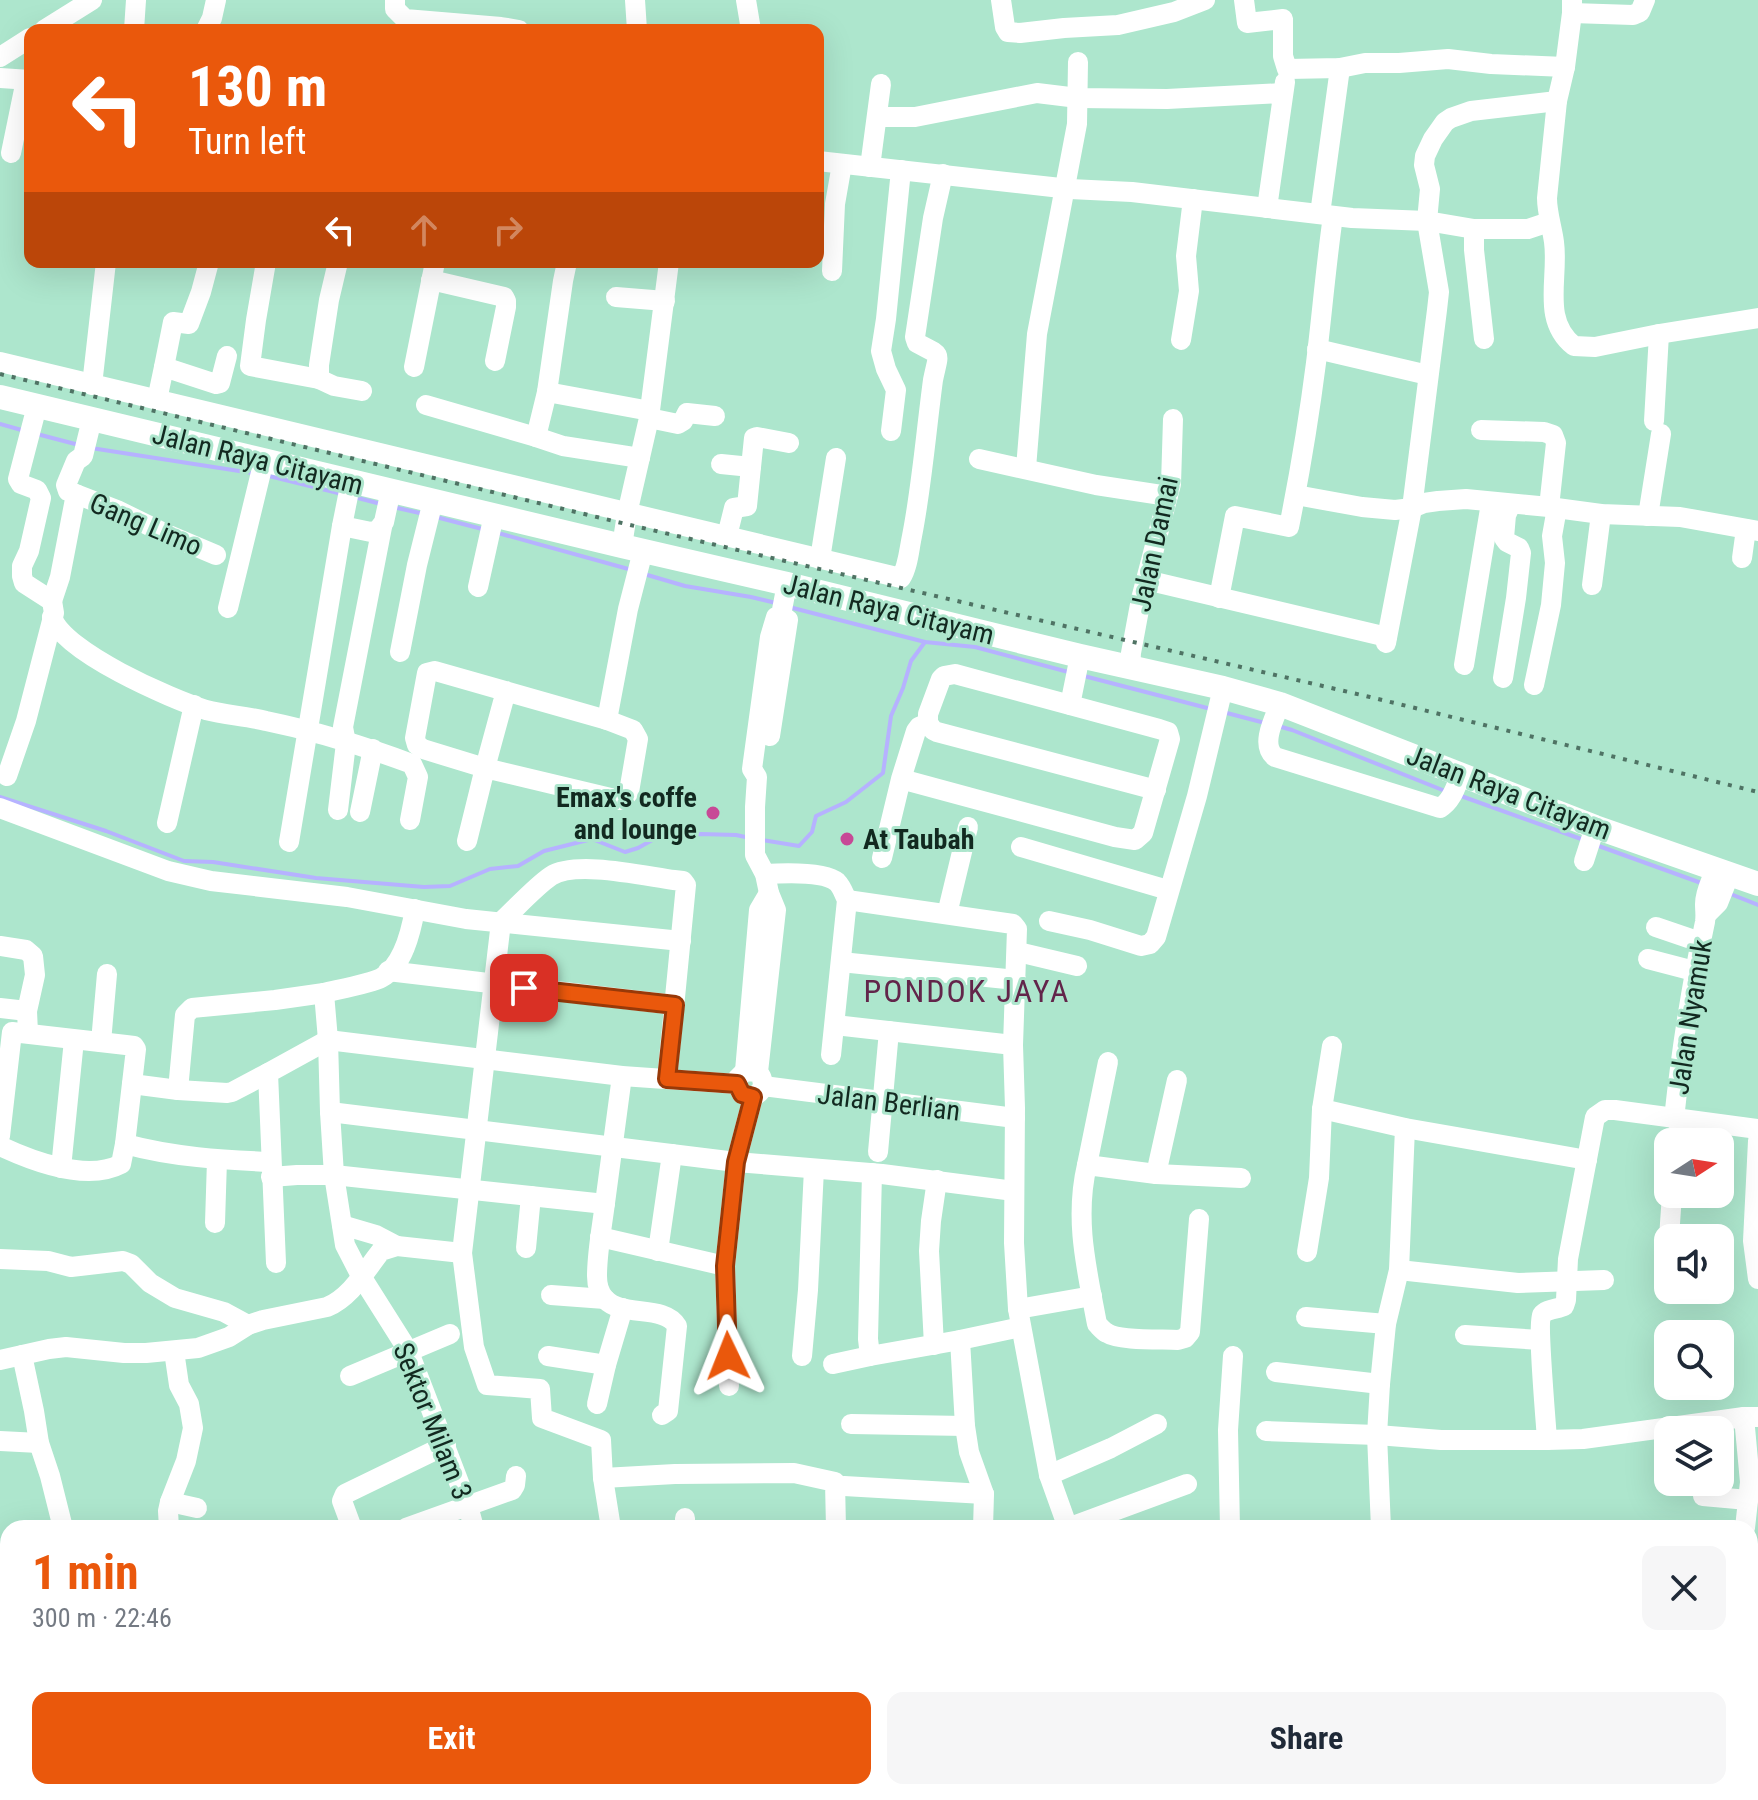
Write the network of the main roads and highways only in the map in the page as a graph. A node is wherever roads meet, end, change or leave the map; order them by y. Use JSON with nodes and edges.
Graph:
{"nodes":[{"id":1,"x":0,"y":397,"type":"edge"},
{"id":2,"x":1758,"y":884,"type":"edge"}],
"edges":[{"from":1,"to":2,"type":"main road","name":"Jalan Raya Citayam"}]}
